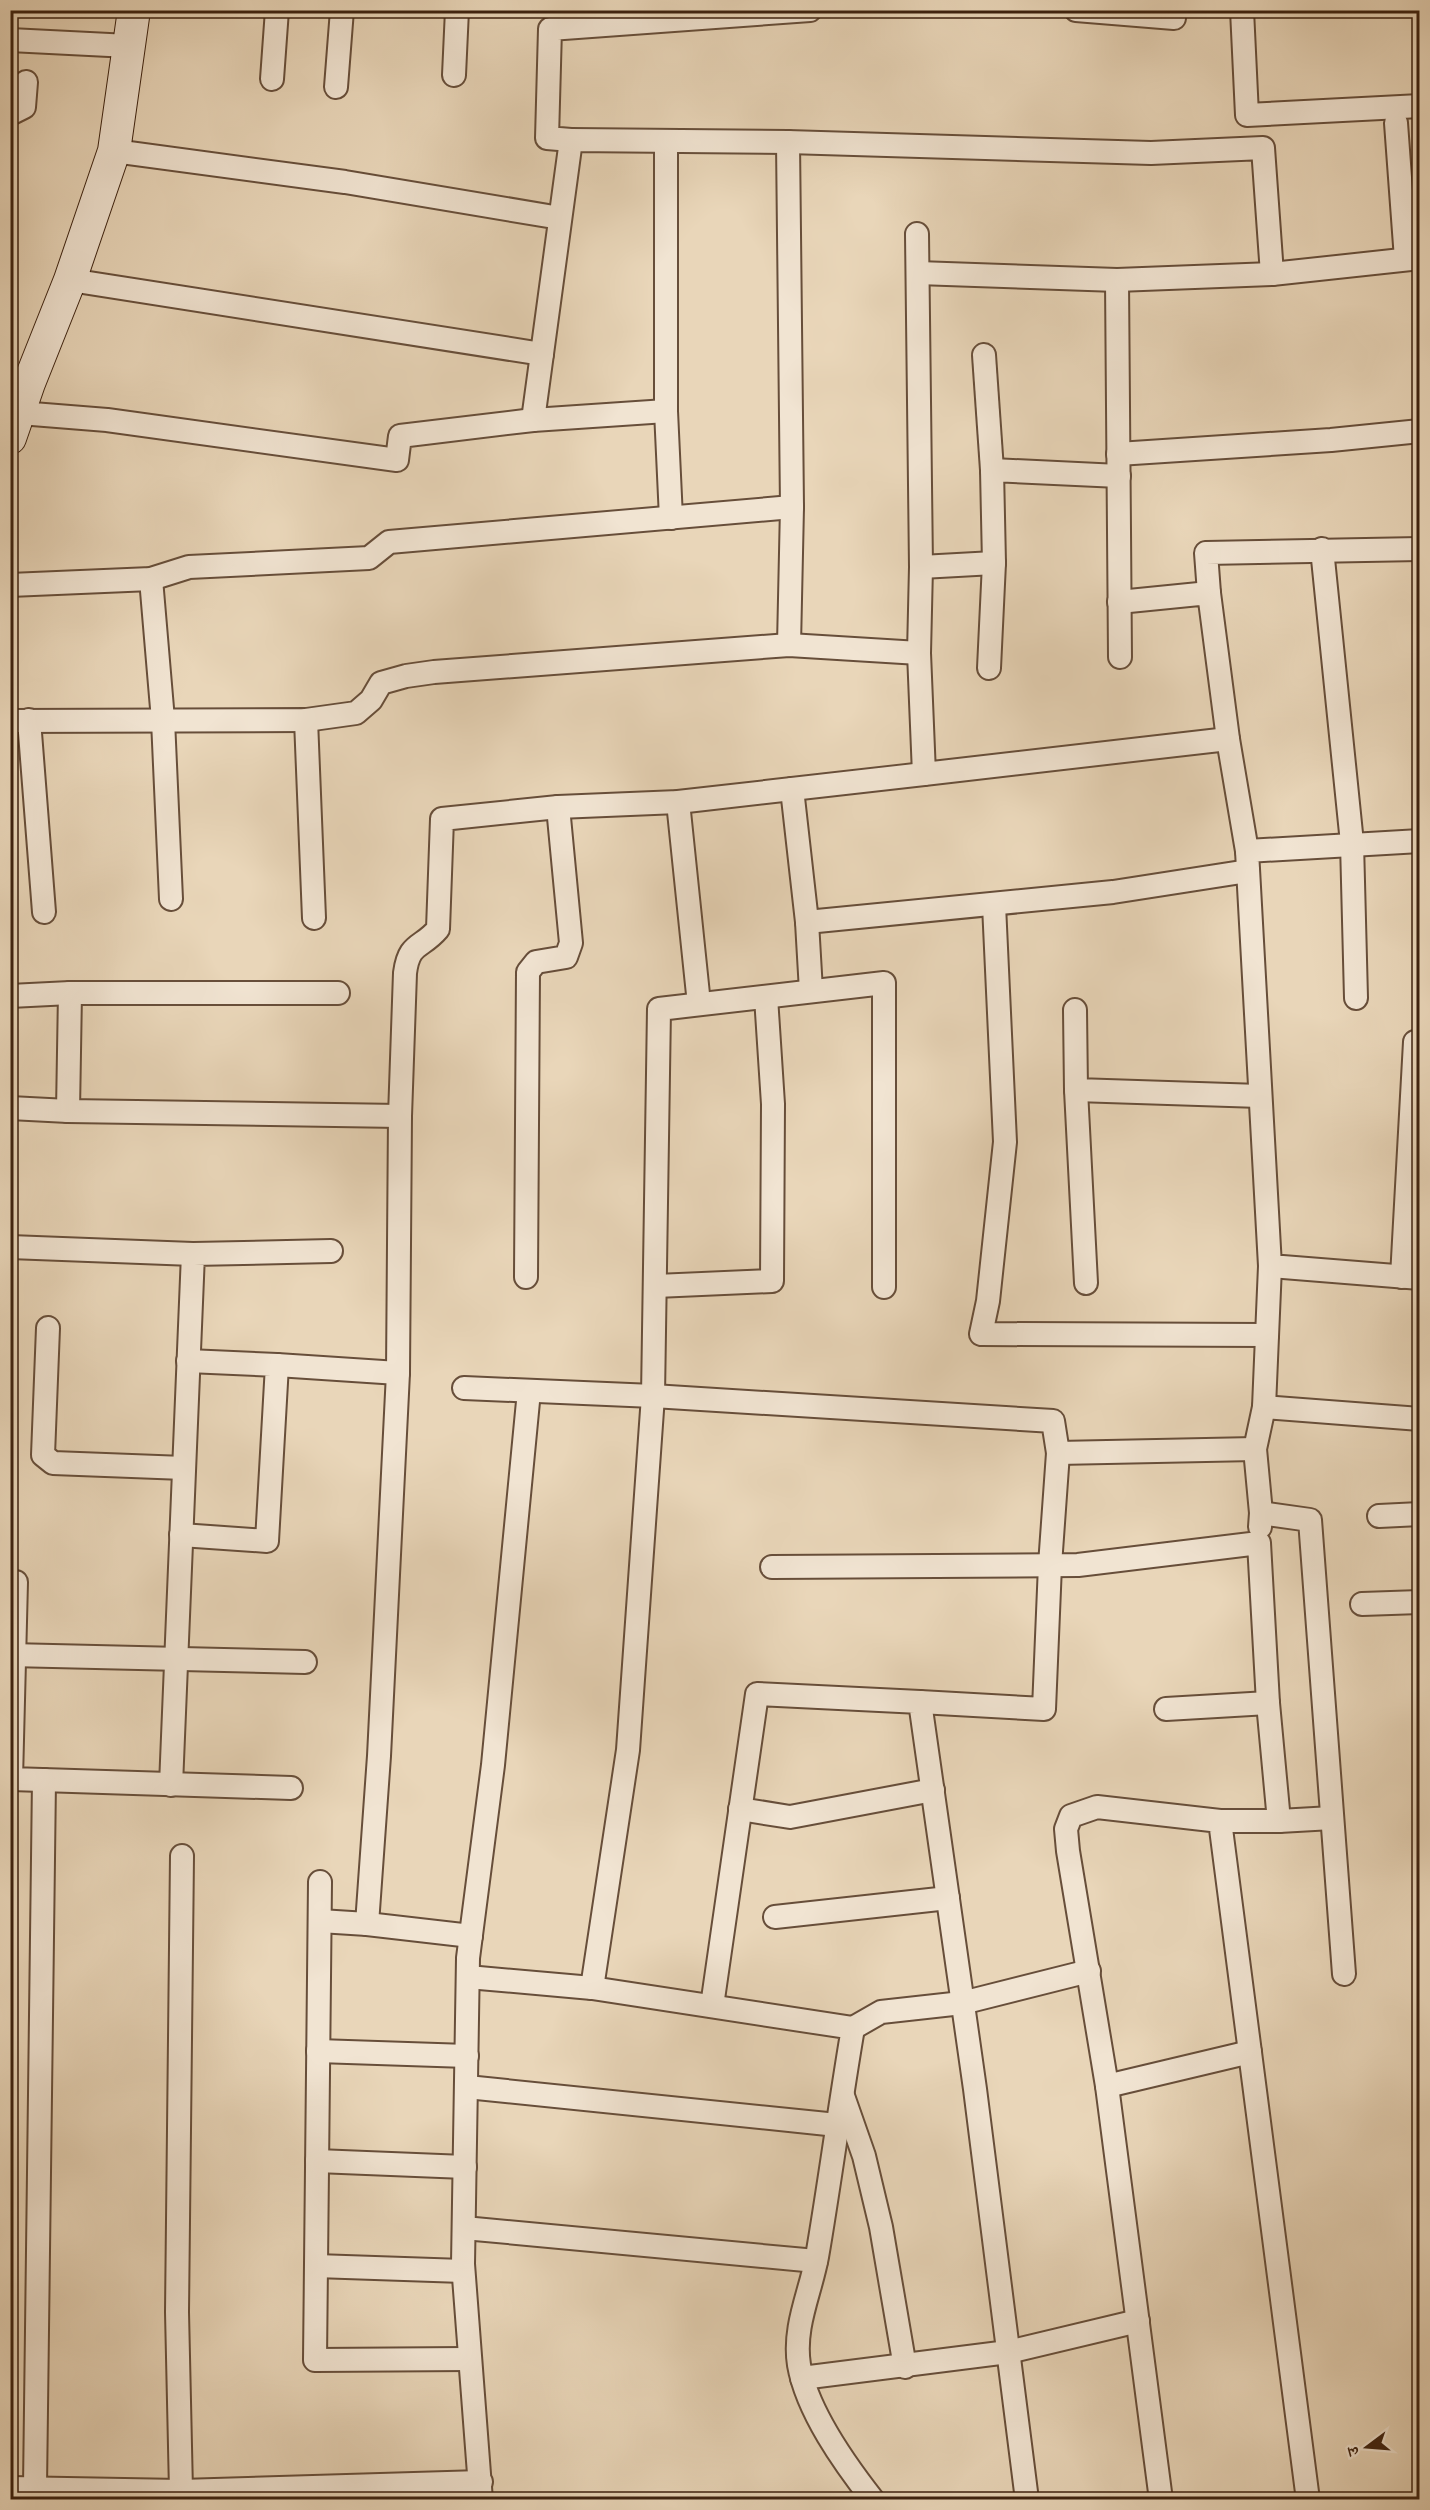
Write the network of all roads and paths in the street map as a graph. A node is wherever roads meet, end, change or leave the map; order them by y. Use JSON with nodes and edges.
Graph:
{"nodes":[{"id":1,"x":134,"y":10,"type":"edge"},
{"id":2,"x":277,"y":10,"type":"edge"},
{"id":3,"x":342,"y":10,"type":"edge"},
{"id":4,"x":457,"y":10,"type":"edge"},
{"id":5,"x":810,"y":10,"type":"edge"},
{"id":6,"x":1076,"y":10,"type":"edge"},
{"id":7,"x":1242,"y":10,"type":"edge"},
{"id":8,"x":1174,"y":18,"type":"dead end"},
{"id":9,"x":10,"y":40,"type":"edge"},
{"id":10,"x":129,"y":46,"type":"junction"},
{"id":11,"x":454,"y":75,"type":"dead end"},
{"id":12,"x":272,"y":79,"type":"dead end"},
{"id":13,"x":26,"y":82,"type":"dead end"},
{"id":14,"x":336,"y":87,"type":"dead end"},
{"id":15,"x":1419,"y":106,"type":"edge"},
{"id":16,"x":10,"y":114,"type":"edge"},
{"id":17,"x":1396,"y":123,"type":"dead end"},
{"id":18,"x":571,"y":140,"type":"junction"},
{"id":19,"x":666,"y":141,"type":"junction"},
{"id":20,"x":788,"y":142,"type":"junction"},
{"id":21,"x":114,"y":151,"type":"junction"},
{"id":22,"x":560,"y":218,"type":"junction"},
{"id":23,"x":917,"y":234,"type":"dead end"},
{"id":24,"x":1413,"y":258,"type":"edge"},
{"id":25,"x":918,"y":273,"type":"junction"},
{"id":26,"x":1272,"y":274,"type":"junction"},
{"id":27,"x":70,"y":280,"type":"junction"},
{"id":28,"x":1117,"y":280,"type":"junction"},
{"id":29,"x":542,"y":354,"type":"junction"},
{"id":30,"x":984,"y":355,"type":"dead end"},
{"id":31,"x":666,"y":411,"type":"junction"},
{"id":32,"x":533,"y":420,"type":"junction"},
{"id":33,"x":15,"y":426,"type":"edge"},
{"id":34,"x":1419,"y":431,"type":"edge"},
{"id":35,"x":1118,"y":465,"type":"junction"},
{"id":36,"x":992,"y":470,"type":"junction"},
{"id":37,"x":792,"y":507,"type":"junction"},
{"id":38,"x":671,"y":518,"type":"junction"},
{"id":39,"x":1322,"y":549,"type":"junction"},
{"id":40,"x":1419,"y":549,"type":"edge"},
{"id":41,"x":994,"y":563,"type":"junction"},
{"id":42,"x":921,"y":567,"type":"junction"},
{"id":43,"x":151,"y":579,"type":"junction"},
{"id":44,"x":10,"y":585,"type":"edge"},
{"id":45,"x":1209,"y":593,"type":"junction"},
{"id":46,"x":1119,"y":602,"type":"junction"},
{"id":47,"x":789,"y":645,"type":"junction"},
{"id":48,"x":919,"y":653,"type":"junction"},
{"id":49,"x":1120,"y":657,"type":"dead end"},
{"id":50,"x":989,"y":668,"type":"dead end"},
{"id":51,"x":163,"y":720,"type":"junction"},
{"id":52,"x":306,"y":720,"type":"junction"},
{"id":53,"x":20,"y":721,"type":"edge"},
{"id":54,"x":1228,"y":739,"type":"junction"},
{"id":55,"x":924,"y":774,"type":"junction"},
{"id":56,"x":792,"y":789,"type":"junction"},
{"id":57,"x":678,"y":802,"type":"junction"},
{"id":58,"x":558,"y":807,"type":"junction"},
{"id":59,"x":1419,"y":841,"type":"edge"},
{"id":60,"x":1352,"y":843,"type":"junction"},
{"id":61,"x":1247,"y":861,"type":"junction"},
{"id":62,"x":171,"y":899,"type":"dead end"},
{"id":63,"x":994,"y":904,"type":"junction"},
{"id":64,"x":44,"y":912,"type":"dead end"},
{"id":65,"x":314,"y":918,"type":"dead end"},
{"id":66,"x":807,"y":922,"type":"junction"},
{"id":67,"x":811,"y":991,"type":"junction"},
{"id":68,"x":70,"y":993,"type":"junction"},
{"id":69,"x":338,"y":993,"type":"dead end"},
{"id":70,"x":10,"y":996,"type":"edge"},
{"id":71,"x":766,"y":997,"type":"junction"},
{"id":72,"x":1356,"y":998,"type":"dead end"},
{"id":73,"x":699,"y":1004,"type":"junction"},
{"id":74,"x":1075,"y":1010,"type":"dead end"},
{"id":75,"x":1415,"y":1042,"type":"dead end"},
{"id":76,"x":1076,"y":1090,"type":"junction"},
{"id":77,"x":1260,"y":1096,"type":"junction"},
{"id":78,"x":10,"y":1108,"type":"edge"},
{"id":79,"x":68,"y":1112,"type":"junction"},
{"id":80,"x":400,"y":1116,"type":"junction"},
{"id":81,"x":10,"y":1247,"type":"edge"},
{"id":82,"x":331,"y":1251,"type":"dead end"},
{"id":83,"x":193,"y":1254,"type":"junction"},
{"id":84,"x":1270,"y":1266,"type":"junction"},
{"id":85,"x":526,"y":1277,"type":"dead end"},
{"id":86,"x":1411,"y":1277,"type":"edge"},
{"id":87,"x":1086,"y":1283,"type":"dead end"},
{"id":88,"x":656,"y":1286,"type":"junction"},
{"id":89,"x":884,"y":1287,"type":"dead end"},
{"id":90,"x":48,"y":1328,"type":"dead end"},
{"id":91,"x":1267,"y":1335,"type":"junction"},
{"id":92,"x":188,"y":1360,"type":"junction"},
{"id":93,"x":277,"y":1365,"type":"junction"},
{"id":94,"x":398,"y":1373,"type":"junction"},
{"id":95,"x":464,"y":1388,"type":"dead end"},
{"id":96,"x":529,"y":1391,"type":"junction"},
{"id":97,"x":653,"y":1396,"type":"junction"},
{"id":98,"x":1264,"y":1407,"type":"junction"},
{"id":99,"x":1419,"y":1419,"type":"edge"},
{"id":100,"x":1255,"y":1449,"type":"junction"},
{"id":101,"x":1058,"y":1453,"type":"junction"},
{"id":102,"x":184,"y":1468,"type":"junction"},
{"id":103,"x":1261,"y":1513,"type":"junction"},
{"id":104,"x":1419,"y":1515,"type":"edge"},
{"id":105,"x":1379,"y":1516,"type":"dead end"},
{"id":106,"x":181,"y":1535,"type":"junction"},
{"id":107,"x":1259,"y":1543,"type":"junction"},
{"id":108,"x":1050,"y":1565,"type":"junction"},
{"id":109,"x":772,"y":1567,"type":"dead end"},
{"id":110,"x":10,"y":1581,"type":"edge"},
{"id":111,"x":1419,"y":1602,"type":"edge"},
{"id":112,"x":1362,"y":1604,"type":"dead end"},
{"id":113,"x":13,"y":1655,"type":"edge"},
{"id":114,"x":177,"y":1659,"type":"junction"},
{"id":115,"x":305,"y":1662,"type":"dead end"},
{"id":116,"x":920,"y":1702,"type":"junction"},
{"id":117,"x":1268,"y":1703,"type":"junction"},
{"id":118,"x":1166,"y":1709,"type":"dead end"},
{"id":119,"x":11,"y":1779,"type":"edge"},
{"id":120,"x":44,"y":1780,"type":"junction"},
{"id":121,"x":171,"y":1785,"type":"junction"},
{"id":122,"x":291,"y":1788,"type":"dead end"},
{"id":123,"x":933,"y":1790,"type":"junction"},
{"id":124,"x":740,"y":1809,"type":"junction"},
{"id":125,"x":1332,"y":1818,"type":"junction"},
{"id":126,"x":1220,"y":1821,"type":"junction"},
{"id":127,"x":1279,"y":1821,"type":"junction"},
{"id":128,"x":182,"y":1856,"type":"dead end"},
{"id":129,"x":320,"y":1882,"type":"dead end"},
{"id":130,"x":948,"y":1898,"type":"junction"},
{"id":131,"x":775,"y":1917,"type":"dead end"},
{"id":132,"x":320,"y":1921,"type":"junction"},
{"id":133,"x":367,"y":1924,"type":"junction"},
{"id":134,"x":471,"y":1936,"type":"junction"},
{"id":135,"x":1089,"y":1971,"type":"junction"},
{"id":136,"x":1344,"y":1974,"type":"dead end"},
{"id":137,"x":468,"y":1977,"type":"junction"},
{"id":138,"x":592,"y":1988,"type":"junction"},
{"id":139,"x":962,"y":2003,"type":"junction"},
{"id":140,"x":712,"y":2006,"type":"junction"},
{"id":141,"x":853,"y":2028,"type":"junction"},
{"id":142,"x":318,"y":2051,"type":"junction"},
{"id":143,"x":1250,"y":2052,"type":"junction"},
{"id":144,"x":467,"y":2056,"type":"junction"},
{"id":145,"x":1107,"y":2086,"type":"junction"},
{"id":146,"x":466,"y":2087,"type":"junction"},
{"id":147,"x":842,"y":2095,"type":"junction"},
{"id":148,"x":837,"y":2125,"type":"junction"},
{"id":149,"x":317,"y":2161,"type":"junction"},
{"id":150,"x":465,"y":2167,"type":"junction"},
{"id":151,"x":464,"y":2228,"type":"junction"},
{"id":152,"x":816,"y":2261,"type":"junction"},
{"id":153,"x":316,"y":2266,"type":"junction"},
{"id":154,"x":464,"y":2271,"type":"junction"},
{"id":155,"x":1138,"y":2321,"type":"junction"},
{"id":156,"x":1008,"y":2352,"type":"junction"},
{"id":157,"x":469,"y":2359,"type":"junction"},
{"id":158,"x":905,"y":2367,"type":"junction"},
{"id":159,"x":802,"y":2378,"type":"junction"},
{"id":160,"x":35,"y":2487,"type":"junction"},
{"id":161,"x":10,"y":2488,"type":"edge"},
{"id":162,"x":481,"y":2491,"type":"edge"},
{"id":163,"x":182,"y":2492,"type":"junction"},
{"id":164,"x":873,"y":2499,"type":"edge"},
{"id":165,"x":1027,"y":2499,"type":"edge"},
{"id":166,"x":1161,"y":2499,"type":"edge"},
{"id":167,"x":1308,"y":2499,"type":"edge"}],
"edges":[{"from":1,"to":10,"type":"street"},
{"from":2,"to":12,"type":"street"},
{"from":3,"to":14,"type":"street"},
{"from":4,"to":11,"type":"street"},
{"from":5,"to":18,"type":"street"},
{"from":6,"to":8,"type":"street"},
{"from":7,"to":15,"type":"street"},
{"from":9,"to":10,"type":"street"},
{"from":10,"to":21,"type":"street"},
{"from":13,"to":16,"type":"street"},
{"from":17,"to":24,"type":"street"},
{"from":18,"to":19,"type":"street"},
{"from":18,"to":22,"type":"street"},
{"from":19,"to":20,"type":"street"},
{"from":19,"to":31,"type":"street"},
{"from":20,"to":26,"type":"street"},
{"from":20,"to":37,"type":"street"},
{"from":21,"to":22,"type":"street"},
{"from":21,"to":27,"type":"street"},
{"from":22,"to":29,"type":"street"},
{"from":23,"to":25,"type":"street"},
{"from":24,"to":26,"type":"street"},
{"from":25,"to":28,"type":"street"},
{"from":25,"to":42,"type":"street"},
{"from":26,"to":28,"type":"street"},
{"from":27,"to":29,"type":"street"},
{"from":27,"to":33,"type":"street"},
{"from":28,"to":35,"type":"street"},
{"from":29,"to":32,"type":"street"},
{"from":30,"to":36,"type":"street"},
{"from":31,"to":32,"type":"street"},
{"from":31,"to":38,"type":"street"},
{"from":32,"to":33,"type":"street"},
{"from":34,"to":35,"type":"street"},
{"from":35,"to":36,"type":"street"},
{"from":35,"to":46,"type":"street"},
{"from":36,"to":41,"type":"street"},
{"from":37,"to":38,"type":"street"},
{"from":37,"to":47,"type":"street"},
{"from":38,"to":43,"type":"street"},
{"from":39,"to":40,"type":"street"},
{"from":39,"to":45,"type":"street"},
{"from":39,"to":60,"type":"street"},
{"from":41,"to":42,"type":"street"},
{"from":41,"to":50,"type":"street"},
{"from":42,"to":48,"type":"street"},
{"from":43,"to":44,"type":"street"},
{"from":43,"to":51,"type":"street"},
{"from":45,"to":46,"type":"street"},
{"from":45,"to":54,"type":"street"},
{"from":46,"to":49,"type":"street"},
{"from":47,"to":48,"type":"street"},
{"from":47,"to":52,"type":"street"},
{"from":48,"to":55,"type":"street"},
{"from":51,"to":52,"type":"street"},
{"from":51,"to":53,"type":"street"},
{"from":51,"to":62,"type":"street"},
{"from":52,"to":65,"type":"street"},
{"from":53,"to":64,"type":"street"},
{"from":54,"to":55,"type":"street"},
{"from":54,"to":61,"type":"street"},
{"from":55,"to":56,"type":"street"},
{"from":56,"to":57,"type":"street"},
{"from":56,"to":66,"type":"street"},
{"from":57,"to":58,"type":"street"},
{"from":57,"to":73,"type":"street"},
{"from":58,"to":80,"type":"street"},
{"from":58,"to":85,"type":"street"},
{"from":59,"to":60,"type":"street"},
{"from":60,"to":61,"type":"street"},
{"from":60,"to":72,"type":"street"},
{"from":61,"to":63,"type":"street"},
{"from":61,"to":77,"type":"street"},
{"from":63,"to":66,"type":"street"},
{"from":63,"to":91,"type":"street"},
{"from":66,"to":67,"type":"street"},
{"from":67,"to":71,"type":"street"},
{"from":67,"to":89,"type":"street"},
{"from":68,"to":69,"type":"street"},
{"from":68,"to":70,"type":"street"},
{"from":68,"to":79,"type":"street"},
{"from":71,"to":73,"type":"street"},
{"from":71,"to":88,"type":"street"},
{"from":73,"to":88,"type":"street"},
{"from":74,"to":76,"type":"street"},
{"from":75,"to":86,"type":"street"},
{"from":76,"to":77,"type":"street"},
{"from":76,"to":87,"type":"street"},
{"from":77,"to":84,"type":"street"},
{"from":78,"to":79,"type":"street"},
{"from":79,"to":80,"type":"street"},
{"from":80,"to":94,"type":"street"},
{"from":81,"to":83,"type":"street"},
{"from":82,"to":83,"type":"street"},
{"from":83,"to":92,"type":"street"},
{"from":84,"to":86,"type":"street"},
{"from":84,"to":91,"type":"street"},
{"from":88,"to":97,"type":"street"},
{"from":90,"to":102,"type":"street"},
{"from":91,"to":98,"type":"street"},
{"from":92,"to":93,"type":"street"},
{"from":92,"to":102,"type":"street"},
{"from":93,"to":94,"type":"street"},
{"from":93,"to":106,"type":"street"},
{"from":94,"to":133,"type":"street"},
{"from":95,"to":96,"type":"street"},
{"from":96,"to":97,"type":"street"},
{"from":96,"to":134,"type":"street"},
{"from":97,"to":101,"type":"street"},
{"from":97,"to":138,"type":"street"},
{"from":98,"to":99,"type":"street"},
{"from":98,"to":100,"type":"street"},
{"from":100,"to":101,"type":"street"},
{"from":100,"to":103,"type":"street"},
{"from":101,"to":108,"type":"street"},
{"from":102,"to":106,"type":"street"},
{"from":103,"to":107,"type":"street"},
{"from":103,"to":125,"type":"street"},
{"from":104,"to":105,"type":"street"},
{"from":106,"to":114,"type":"street"},
{"from":107,"to":108,"type":"street"},
{"from":107,"to":117,"type":"street"},
{"from":108,"to":109,"type":"street"},
{"from":108,"to":116,"type":"street"},
{"from":110,"to":113,"type":"street"},
{"from":111,"to":112,"type":"street"},
{"from":113,"to":114,"type":"street"},
{"from":113,"to":119,"type":"street"},
{"from":114,"to":115,"type":"street"},
{"from":114,"to":121,"type":"street"},
{"from":116,"to":123,"type":"street"},
{"from":116,"to":124,"type":"street"},
{"from":117,"to":118,"type":"street"},
{"from":117,"to":127,"type":"street"},
{"from":119,"to":120,"type":"street"},
{"from":120,"to":121,"type":"street"},
{"from":120,"to":160,"type":"street"},
{"from":121,"to":122,"type":"street"},
{"from":123,"to":124,"type":"street"},
{"from":123,"to":130,"type":"street"},
{"from":124,"to":140,"type":"street"},
{"from":125,"to":127,"type":"street"},
{"from":125,"to":136,"type":"street"},
{"from":126,"to":127,"type":"street"},
{"from":126,"to":135,"type":"street"},
{"from":126,"to":143,"type":"street"},
{"from":128,"to":163,"type":"street"},
{"from":129,"to":132,"type":"street"},
{"from":130,"to":131,"type":"street"},
{"from":130,"to":139,"type":"street"},
{"from":132,"to":133,"type":"street"},
{"from":132,"to":142,"type":"street"},
{"from":133,"to":134,"type":"street"},
{"from":134,"to":137,"type":"street"},
{"from":135,"to":139,"type":"street"},
{"from":135,"to":145,"type":"street"},
{"from":137,"to":138,"type":"street"},
{"from":137,"to":144,"type":"street"},
{"from":138,"to":140,"type":"street"},
{"from":139,"to":141,"type":"street"},
{"from":139,"to":156,"type":"street"},
{"from":140,"to":141,"type":"street"},
{"from":141,"to":147,"type":"street"},
{"from":142,"to":144,"type":"street"},
{"from":142,"to":149,"type":"street"},
{"from":143,"to":145,"type":"street"},
{"from":143,"to":167,"type":"street"},
{"from":144,"to":146,"type":"street"},
{"from":145,"to":155,"type":"street"},
{"from":146,"to":148,"type":"street"},
{"from":146,"to":150,"type":"street"},
{"from":147,"to":148,"type":"street"},
{"from":147,"to":158,"type":"street"},
{"from":148,"to":152,"type":"street"},
{"from":149,"to":150,"type":"street"},
{"from":149,"to":153,"type":"street"},
{"from":150,"to":151,"type":"street"},
{"from":151,"to":152,"type":"street"},
{"from":151,"to":154,"type":"street"},
{"from":152,"to":159,"type":"street"},
{"from":153,"to":154,"type":"street"},
{"from":153,"to":157,"type":"street"},
{"from":154,"to":157,"type":"street"},
{"from":155,"to":156,"type":"street"},
{"from":155,"to":166,"type":"street"},
{"from":156,"to":158,"type":"street"},
{"from":156,"to":165,"type":"street"},
{"from":157,"to":162,"type":"street"},
{"from":158,"to":159,"type":"street"},
{"from":159,"to":164,"type":"street"},
{"from":160,"to":161,"type":"street"},
{"from":160,"to":163,"type":"street"},
{"from":162,"to":163,"type":"street"}]}
